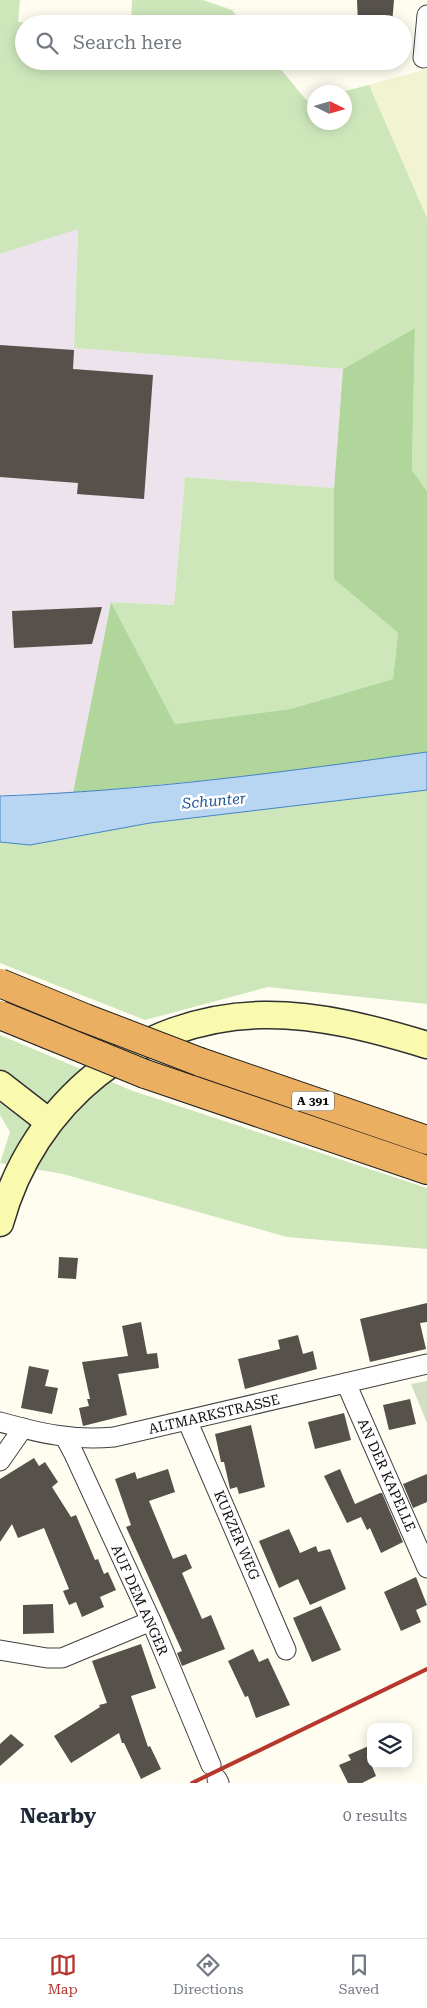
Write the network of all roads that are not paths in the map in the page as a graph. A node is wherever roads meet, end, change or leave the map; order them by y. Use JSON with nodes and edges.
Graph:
{"nodes":[{"id":1,"x":427,"y":15,"type":"edge"},
{"id":2,"x":423,"y":58,"type":"dead end"},
{"id":3,"x":0,"y":983,"type":"edge"},
{"id":4,"x":0,"y":1015,"type":"edge"},
{"id":5,"x":427,"y":1045,"type":"edge"},
{"id":6,"x":0,"y":1084,"type":"edge"},
{"id":7,"x":49,"y":1122,"type":"junction"},
{"id":8,"x":427,"y":1140,"type":"edge"},
{"id":9,"x":427,"y":1170,"type":"edge"},
{"id":10,"x":0,"y":1223,"type":"edge"},
{"id":11,"x":427,"y":1364,"type":"edge"},
{"id":12,"x":346,"y":1382,"type":"junction"},
{"id":13,"x":187,"y":1420,"type":"junction"},
{"id":14,"x":0,"y":1422,"type":"edge"},
{"id":15,"x":23,"y":1428,"type":"junction"},
{"id":16,"x":65,"y":1438,"type":"junction"},
{"id":17,"x":0,"y":1461,"type":"edge"},
{"id":18,"x":427,"y":1568,"type":"edge"},
{"id":19,"x":150,"y":1621,"type":"junction"},
{"id":20,"x":0,"y":1650,"type":"edge"},
{"id":21,"x":286,"y":1650,"type":"dead end"},
{"id":22,"x":216,"y":1776,"type":"edge"}],
"edges":[{"from":1,"to":2,"type":"street"},
{"from":3,"to":8,"type":"highway","number":"A 391","bridge":true},
{"from":4,"to":9,"type":"highway","number":"A 391","bridge":true},
{"from":5,"to":7,"type":"main road"},
{"from":6,"to":7,"type":"main road"},
{"from":7,"to":10,"type":"main road"},
{"from":11,"to":12,"type":"street","name":"ALTMARKSTRASSE"},
{"from":12,"to":13,"type":"street","name":"ALTMARKSTRASSE"},
{"from":12,"to":18,"type":"street","name":"AN DER KAPELLE"},
{"from":13,"to":16,"type":"street","name":"ALTMARKSTRASSE"},
{"from":13,"to":21,"type":"street","name":"KURZER WEG"},
{"from":14,"to":15,"type":"street","name":"ALTMARKSTRASSE"},
{"from":15,"to":16,"type":"street","name":"ALTMARKSTRASSE"},
{"from":15,"to":17,"type":"street"},
{"from":16,"to":19,"type":"street","name":"AUF DEM ANGER"},
{"from":19,"to":20,"type":"street"},
{"from":19,"to":22,"type":"street","name":"AUF DEM ANGER"}]}
